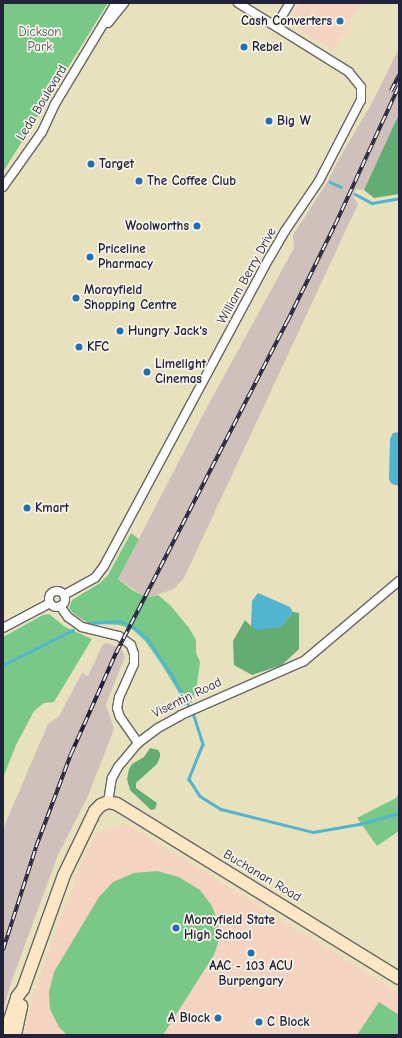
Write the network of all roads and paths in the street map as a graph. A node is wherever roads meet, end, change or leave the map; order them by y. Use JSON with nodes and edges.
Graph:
{"nodes":[{"id":1,"x":116,"y":3,"type":"edge"},
{"id":2,"x":124,"y":3,"type":"edge"},
{"id":3,"x":238,"y":3,"type":"edge"},
{"id":4,"x":290,"y":3,"type":"edge"},
{"id":5,"x":276,"y":26,"type":"junction"},
{"id":6,"x":100,"y":31,"type":"junction"},
{"id":7,"x":3,"y":187,"type":"edge"},
{"id":8,"x":399,"y":581,"type":"edge"},
{"id":9,"x":64,"y":595,"type":"junction"},
{"id":10,"x":50,"y":603,"type":"junction"},
{"id":11,"x":60,"y":606,"type":"junction"},
{"id":12,"x":3,"y":628,"type":"edge"},
{"id":13,"x":138,"y":743,"type":"junction"},
{"id":14,"x":108,"y":802,"type":"junction"},
{"id":15,"x":399,"y":978,"type":"edge"},
{"id":16,"x":23,"y":989,"type":"junction"},
{"id":17,"x":5,"y":1035,"type":"edge"},
{"id":18,"x":15,"y":1035,"type":"edge"}],
"edges":[{"from":1,"to":6,"type":"street","name":"Leda Boulevard"},
{"from":2,"to":6,"type":"street","name":"Leda Boulevard"},
{"from":3,"to":5,"type":"street","name":"William Berry Drive"},
{"from":4,"to":5,"type":"street"},
{"from":5,"to":9,"type":"street","name":"William Berry Drive"},
{"from":6,"to":7,"type":"street","name":"Leda Boulevard"},
{"from":8,"to":13,"type":"street","name":"Visentin Road"},
{"from":9,"to":10,"type":"street"},
{"from":9,"to":11,"type":"street"},
{"from":10,"to":11,"type":"street"},
{"from":10,"to":12,"type":"street"},
{"from":11,"to":13,"type":"street"},
{"from":13,"to":14,"type":"street","name":"Visentin Road"},
{"from":14,"to":15,"type":"main road","name":"Buchanan Road"},
{"from":14,"to":16,"type":"main road"},
{"from":16,"to":17,"type":"main road"},
{"from":16,"to":18,"type":"main road"}]}
